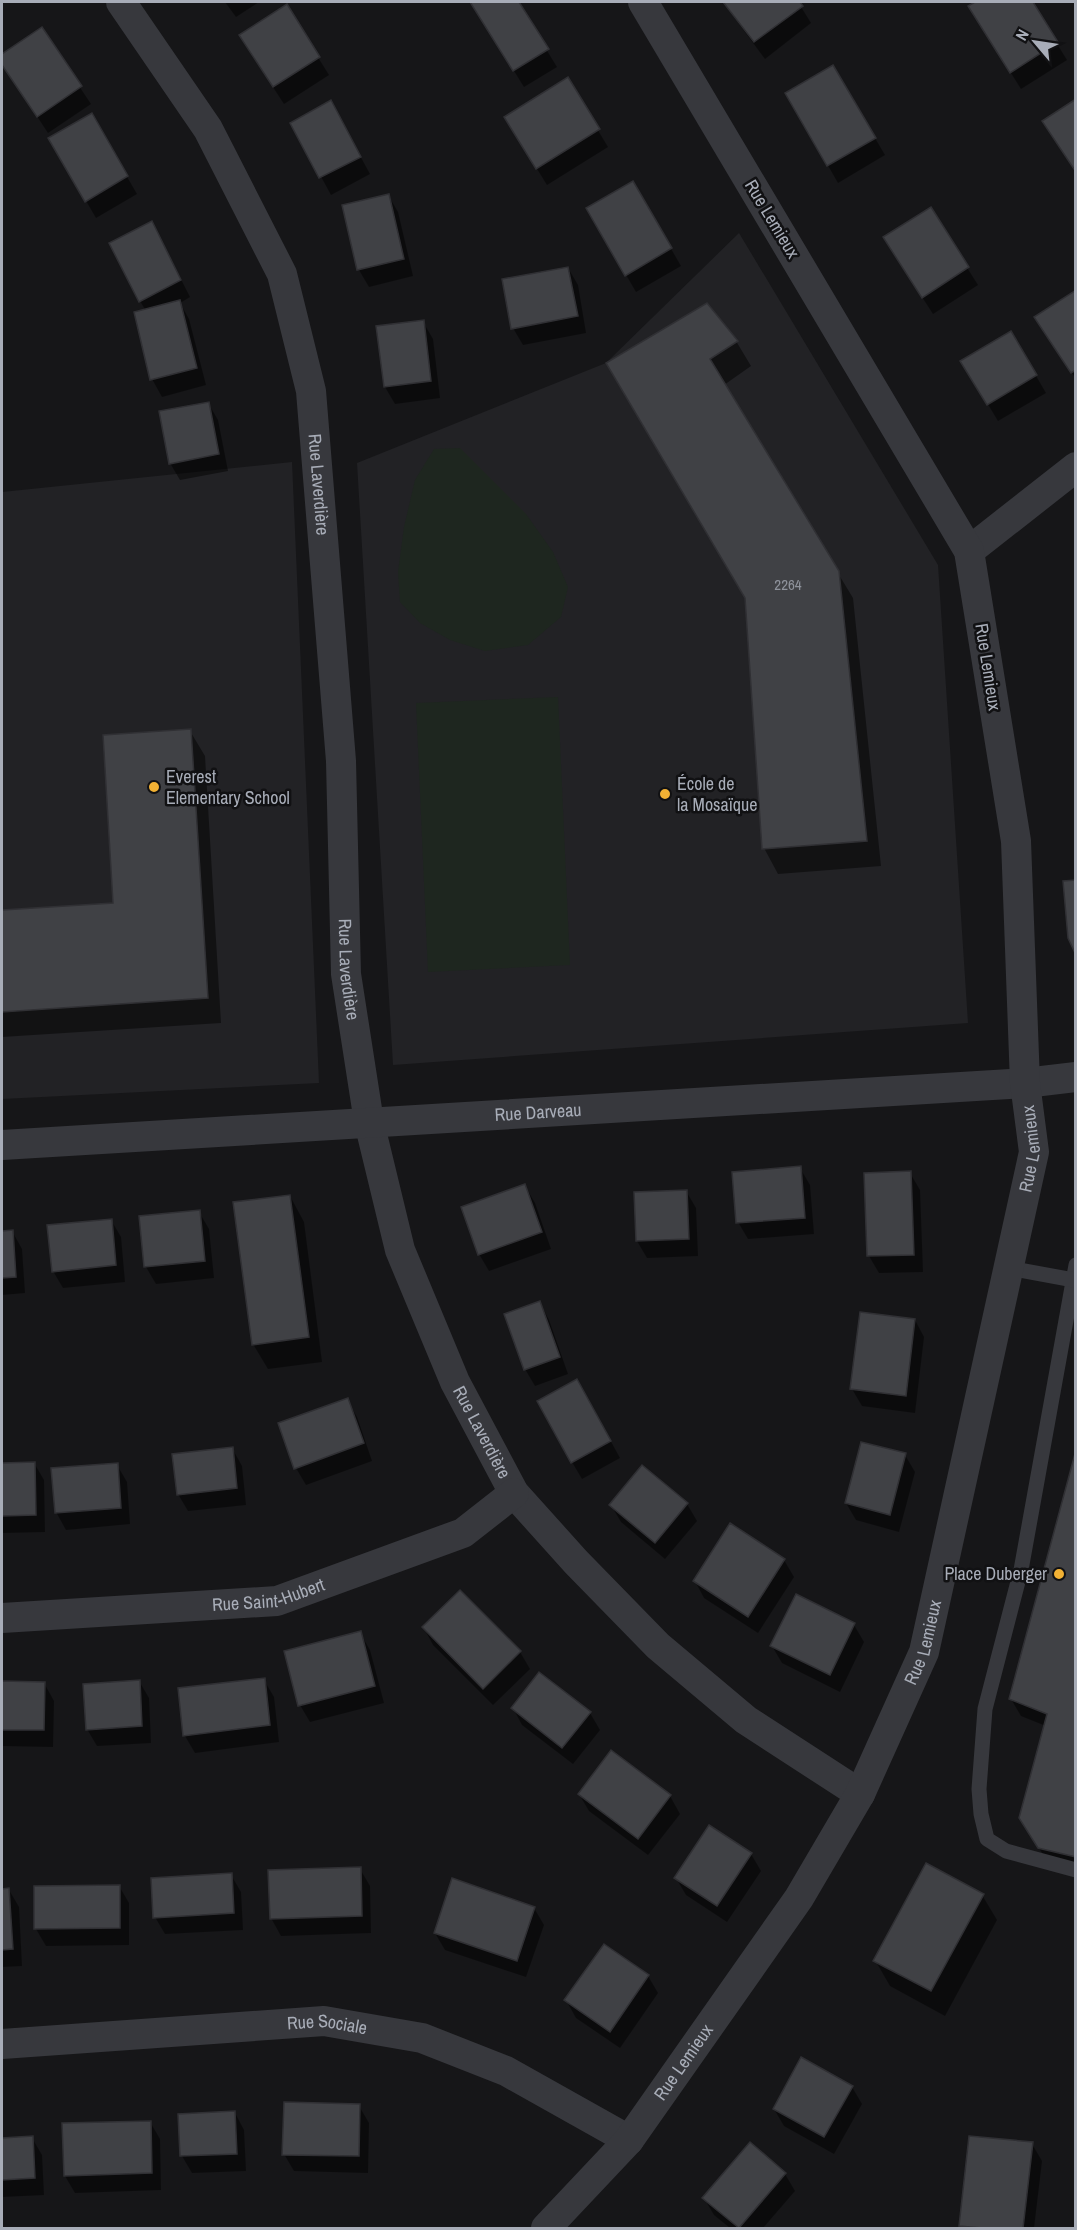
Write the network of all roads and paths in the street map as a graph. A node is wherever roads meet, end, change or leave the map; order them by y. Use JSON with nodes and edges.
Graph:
{"nodes":[{"id":1,"x":121,"y":2,"type":"edge"},
{"id":2,"x":643,"y":2,"type":"edge"},
{"id":3,"x":1076,"y":467,"type":"edge"},
{"id":4,"x":969,"y":551,"type":"junction"},
{"id":5,"x":1076,"y":1077,"type":"edge"},
{"id":6,"x":1025,"y":1083,"type":"junction"},
{"id":7,"x":369,"y":1122,"type":"junction"},
{"id":8,"x":2,"y":1145,"type":"edge"},
{"id":9,"x":1008,"y":1268,"type":"junction"},
{"id":10,"x":1075,"y":1272,"type":"edge"},
{"id":11,"x":514,"y":1493,"type":"junction"},
{"id":12,"x":2,"y":1618,"type":"edge"},
{"id":13,"x":860,"y":1794,"type":"junction"},
{"id":14,"x":1076,"y":1870,"type":"edge"},
{"id":15,"x":2,"y":2044,"type":"edge"},
{"id":16,"x":629,"y":2140,"type":"junction"},
{"id":17,"x":546,"y":2229,"type":"edge"}],
"edges":[{"from":1,"to":7,"type":"street","name":"Rue Laverdière"},
{"from":2,"to":4,"type":"street","name":"Rue Lemieux"},
{"from":3,"to":4,"type":"street"},
{"from":4,"to":6,"type":"street","name":"Rue Lemieux"},
{"from":5,"to":6,"type":"street","name":"Rue Darveau"},
{"from":6,"to":7,"type":"street","name":"Rue Darveau"},
{"from":6,"to":9,"type":"street","name":"Rue Lemieux"},
{"from":7,"to":8,"type":"street","name":"Rue Darveau"},
{"from":7,"to":11,"type":"street","name":"Rue Laverdière"},
{"from":9,"to":10,"type":"lane"},
{"from":9,"to":13,"type":"street","name":"Rue Lemieux"},
{"from":10,"to":14,"type":"lane"},
{"from":11,"to":12,"type":"street","name":"Rue Saint-Hubert"},
{"from":11,"to":13,"type":"street","name":"Rue Laverdière"},
{"from":13,"to":16,"type":"street","name":"Rue Lemieux"},
{"from":15,"to":16,"type":"street","name":"Rue Sociale"},
{"from":16,"to":17,"type":"street","name":"Rue Lemieux"}]}
